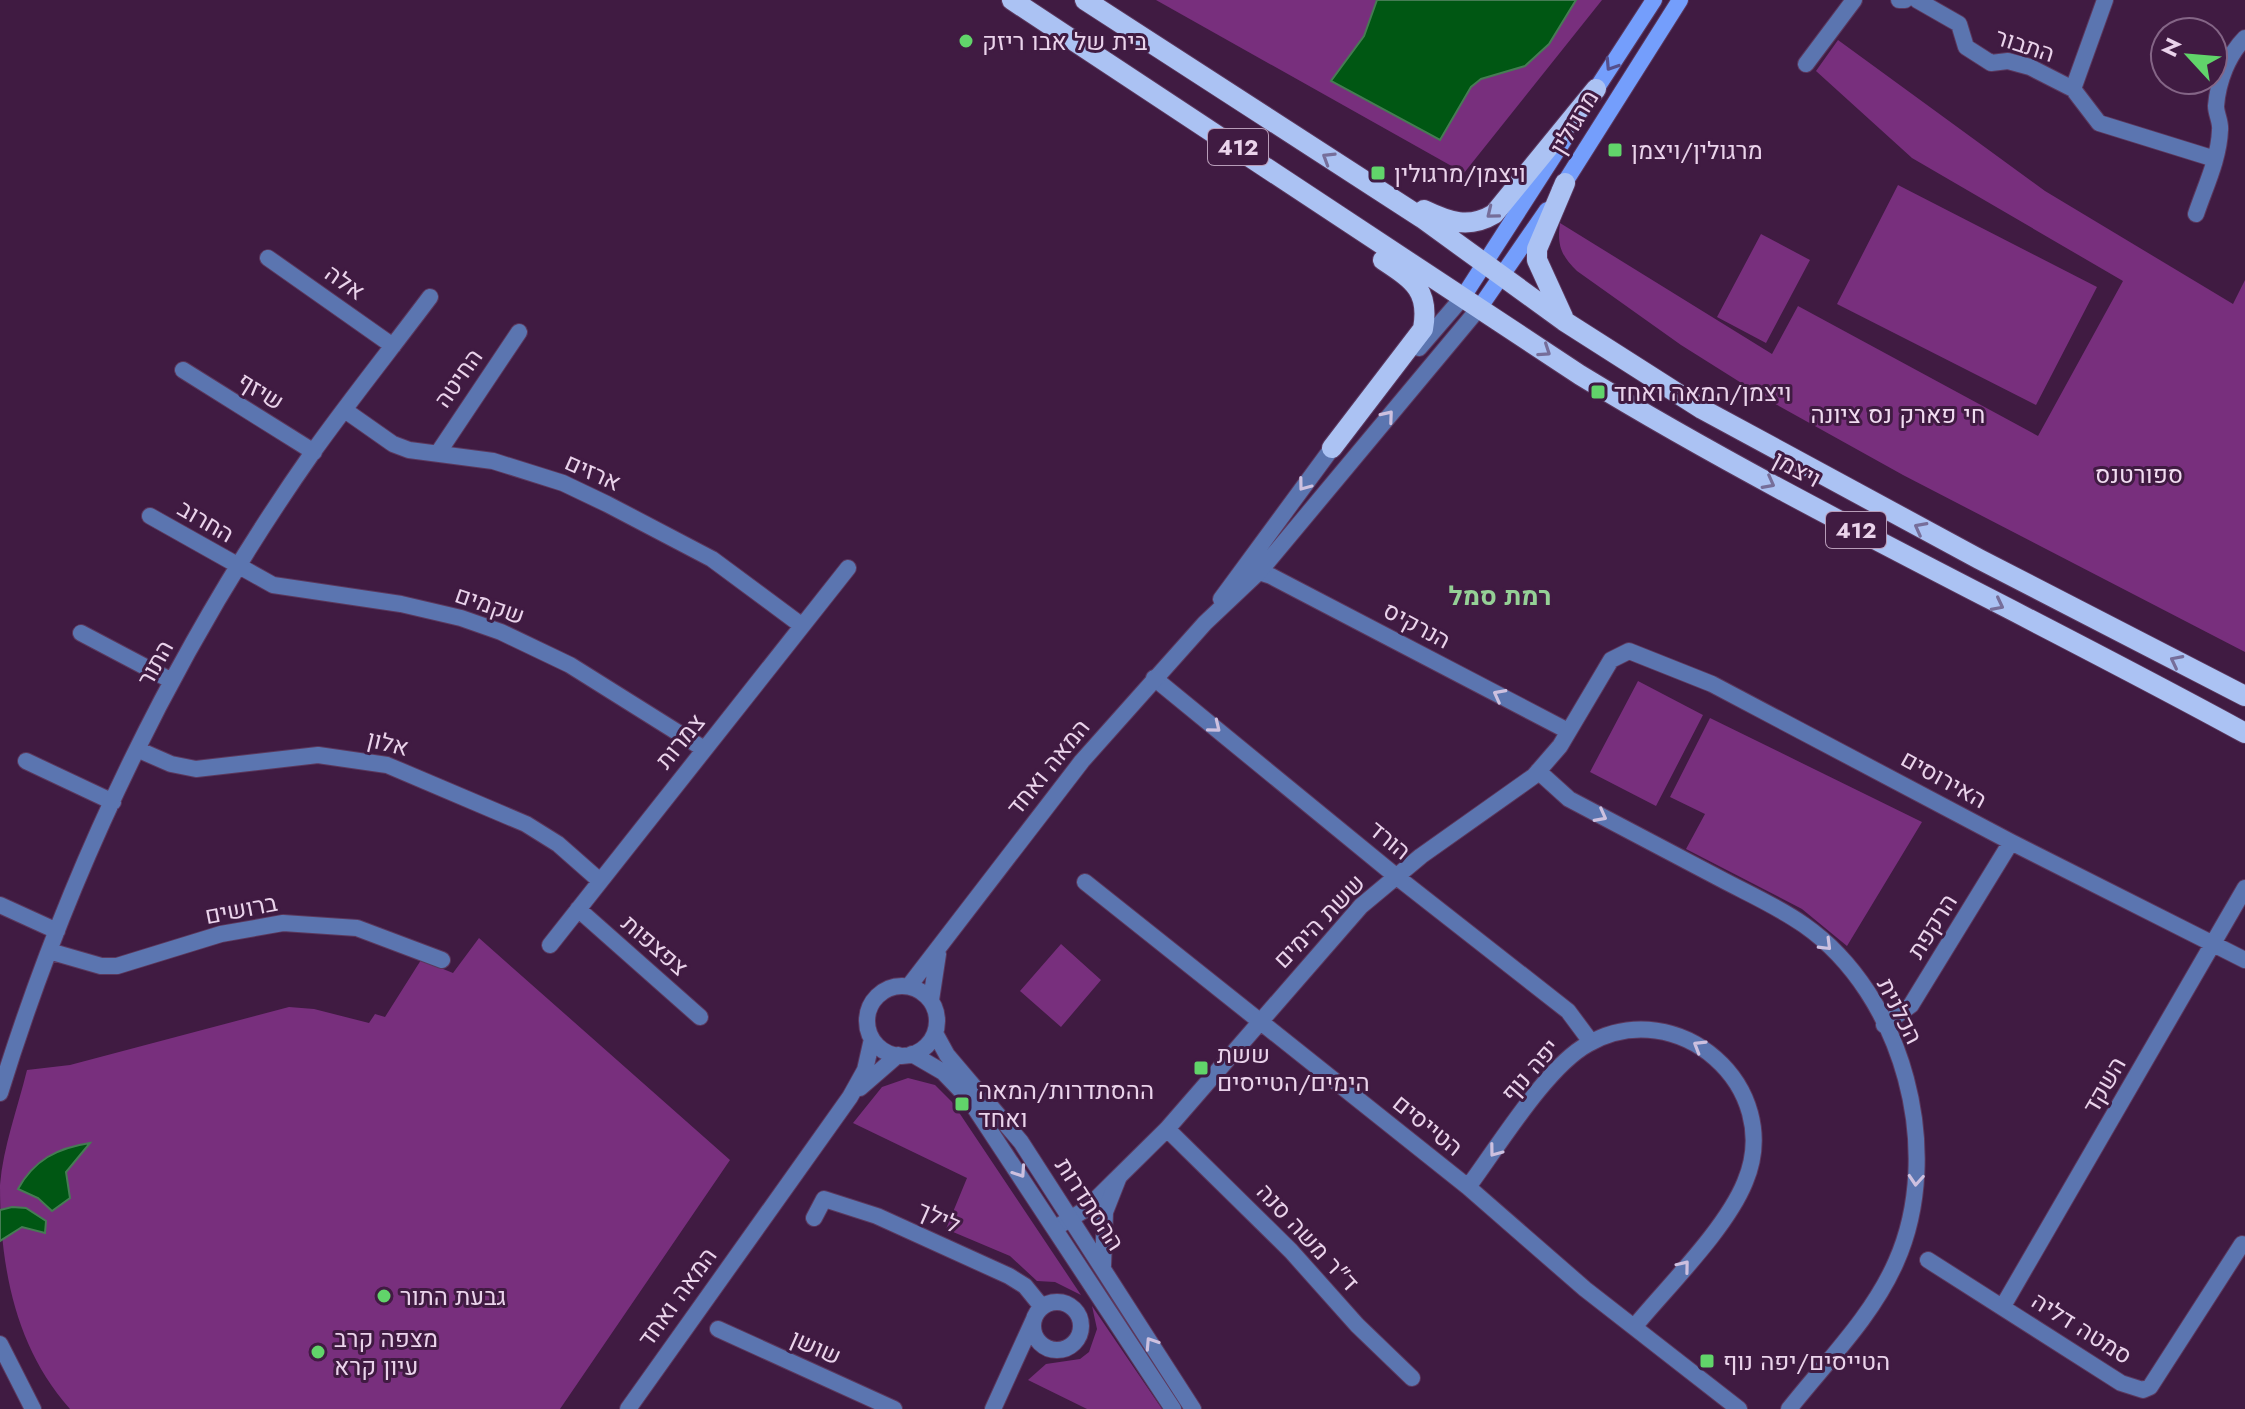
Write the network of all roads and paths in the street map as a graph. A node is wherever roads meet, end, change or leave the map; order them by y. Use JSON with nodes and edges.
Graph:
{"nodes":[{"id":1,"x":1012,"y":0,"type":"edge"},
{"id":2,"x":1085,"y":0,"type":"edge"},
{"id":3,"x":1654,"y":0,"type":"edge"},
{"id":4,"x":1680,"y":0,"type":"edge"},
{"id":5,"x":1854,"y":0,"type":"edge"},
{"id":6,"x":1917,"y":0,"type":"edge"},
{"id":7,"x":2105,"y":0,"type":"edge"},
{"id":8,"x":2245,"y":38,"type":"edge"},
{"id":9,"x":1077,"y":42,"type":"junction"},
{"id":10,"x":1806,"y":64,"type":"dead end"},
{"id":11,"x":1596,"y":89,"type":"junction"},
{"id":12,"x":2073,"y":89,"type":"junction"},
{"id":13,"x":2215,"y":159,"type":"junction"},
{"id":14,"x":1358,"y":177,"type":"junction"},
{"id":15,"x":1565,"y":183,"type":"junction"},
{"id":16,"x":2196,"y":214,"type":"dead end"},
{"id":17,"x":1491,"y":256,"type":"junction"},
{"id":18,"x":268,"y":258,"type":"dead end"},
{"id":19,"x":1508,"y":269,"type":"junction"},
{"id":20,"x":430,"y":297,"type":"dead end"},
{"id":21,"x":1471,"y":302,"type":"junction"},
{"id":22,"x":1564,"y":321,"type":"junction"},
{"id":23,"x":519,"y":332,"type":"dead end"},
{"id":24,"x":393,"y":346,"type":"junction"},
{"id":25,"x":183,"y":370,"type":"dead end"},
{"id":26,"x":346,"y":411,"type":"junction"},
{"id":27,"x":1332,"y":448,"type":"junction"},
{"id":28,"x":314,"y":452,"type":"junction"},
{"id":29,"x":438,"y":453,"type":"junction"},
{"id":30,"x":150,"y":516,"type":"dead end"},
{"id":31,"x":1243,"y":567,"type":"junction"},
{"id":32,"x":239,"y":568,"type":"junction"},
{"id":33,"x":848,"y":568,"type":"dead end"},
{"id":34,"x":1260,"y":571,"type":"junction"},
{"id":35,"x":1205,"y":623,"type":"junction"},
{"id":36,"x":801,"y":625,"type":"junction"},
{"id":37,"x":81,"y":633,"type":"dead end"},
{"id":38,"x":1618,"y":655,"type":"joint"},
{"id":39,"x":1154,"y":678,"type":"junction"},
{"id":40,"x":172,"y":681,"type":"junction"},
{"id":41,"x":2245,"y":696,"type":"edge"},
{"id":42,"x":1568,"y":731,"type":"junction"},
{"id":43,"x":2245,"y":733,"type":"edge"},
{"id":44,"x":704,"y":749,"type":"junction"},
{"id":45,"x":139,"y":750,"type":"junction"},
{"id":46,"x":26,"y":761,"type":"dead end"},
{"id":47,"x":1538,"y":771,"type":"junction"},
{"id":48,"x":113,"y":802,"type":"junction"},
{"id":49,"x":2011,"y":842,"type":"junction"},
{"id":50,"x":1397,"y":877,"type":"junction"},
{"id":51,"x":600,"y":881,"type":"junction"},
{"id":52,"x":1085,"y":882,"type":"dead end"},
{"id":53,"x":2245,"y":888,"type":"edge"},
{"id":54,"x":0,"y":905,"type":"edge"},
{"id":55,"x":578,"y":909,"type":"junction"},
{"id":56,"x":57,"y":931,"type":"junction"},
{"id":57,"x":550,"y":945,"type":"dead end"},
{"id":58,"x":2214,"y":945,"type":"junction"},
{"id":59,"x":939,"y":948,"type":"junction"},
{"id":60,"x":49,"y":951,"type":"junction"},
{"id":61,"x":442,"y":960,"type":"dead end"},
{"id":62,"x":2245,"y":960,"type":"edge"},
{"id":63,"x":909,"y":986,"type":"junction"},
{"id":64,"x":931,"y":1000,"type":"junction"},
{"id":65,"x":700,"y":1017,"type":"dead end"},
{"id":66,"x":1258,"y":1022,"type":"junction"},
{"id":67,"x":1884,"y":1025,"type":"junction"},
{"id":68,"x":935,"y":1033,"type":"junction"},
{"id":69,"x":872,"y":1039,"type":"junction"},
{"id":70,"x":1591,"y":1042,"type":"junction"},
{"id":71,"x":905,"y":1055,"type":"junction"},
{"id":72,"x":5,"y":1057,"type":"edge"},
{"id":73,"x":0,"y":1093,"type":"edge"},
{"id":74,"x":850,"y":1097,"type":"junction"},
{"id":75,"x":1167,"y":1129,"type":"junction"},
{"id":76,"x":1118,"y":1179,"type":"junction"},
{"id":77,"x":1468,"y":1187,"type":"junction"},
{"id":78,"x":814,"y":1218,"type":"dead end"},
{"id":79,"x":1064,"y":1223,"type":"junction"},
{"id":80,"x":2242,"y":1244,"type":"dead end"},
{"id":81,"x":1928,"y":1260,"type":"dead end"},
{"id":82,"x":1103,"y":1267,"type":"junction"},
{"id":83,"x":2003,"y":1306,"type":"junction"},
{"id":84,"x":1038,"y":1312,"type":"junction"},
{"id":85,"x":1635,"y":1326,"type":"junction"},
{"id":86,"x":718,"y":1329,"type":"dead end"},
{"id":87,"x":0,"y":1344,"type":"edge"},
{"id":88,"x":1057,"y":1350,"type":"junction"},
{"id":89,"x":1012,"y":1371,"type":"junction"},
{"id":90,"x":1412,"y":1378,"type":"dead end"},
{"id":91,"x":33,"y":1409,"type":"edge"},
{"id":92,"x":628,"y":1409,"type":"edge"},
{"id":93,"x":894,"y":1409,"type":"edge"},
{"id":94,"x":993,"y":1409,"type":"edge"},
{"id":95,"x":1173,"y":1409,"type":"edge"},
{"id":96,"x":1193,"y":1409,"type":"edge"},
{"id":97,"x":1739,"y":1409,"type":"edge"},
{"id":98,"x":1789,"y":1409,"type":"edge"}],
"edges":[{"from":1,"to":9,"type":"main road","number":"412"},
{"from":14,"to":2,"type":"main road","number":"412","one_way":true},
{"from":3,"to":11,"type":"main road","name":"מרגולין","one_way":true},
{"from":4,"to":15,"type":"main road","name":"מרגולין"},
{"from":5,"to":10,"type":"street"},
{"from":6,"to":12,"type":"street","name":"התבור"},
{"from":7,"to":12,"type":"street"},
{"from":8,"to":13,"type":"street"},
{"from":9,"to":21,"type":"main road","number":"412"},
{"from":9,"to":27,"type":"main road"},
{"from":11,"to":14,"type":"main road","one_way":true},
{"from":11,"to":17,"type":"main road","name":"מרגולין"},
{"from":12,"to":13,"type":"street","name":"התבור"},
{"from":13,"to":16,"type":"street"},
{"from":14,"to":17,"type":"main road","number":"412"},
{"from":15,"to":19,"type":"main road","name":"מרגולין"},
{"from":15,"to":22,"type":"main road"},
{"from":17,"to":19,"type":"main road","name":"ויצמן","number":"412"},
{"from":17,"to":21,"type":"main road","name":"מרגולין"},
{"from":18,"to":24,"type":"street","name":"אלה"},
{"from":19,"to":21,"type":"main road","name":"מרגולין"},
{"from":19,"to":22,"type":"main road","name":"ויצמן","number":"412"},
{"from":20,"to":24,"type":"street","name":"התור"},
{"from":21,"to":27,"type":"street","name":"המאה ואחד"},
{"from":34,"to":21,"type":"street","name":"המאה ואחד","one_way":true},
{"from":21,"to":43,"type":"main road","name":"ויצמן","number":"412","one_way":true},
{"from":41,"to":22,"type":"main road","name":"ויצמן","number":"412","one_way":true},
{"from":23,"to":29,"type":"street","name":"החיטה"},
{"from":24,"to":26,"type":"street","name":"התור"},
{"from":25,"to":28,"type":"street","name":"שיזף"},
{"from":26,"to":28,"type":"street","name":"התור"},
{"from":26,"to":29,"type":"street","name":"ארזים"},
{"from":27,"to":31,"type":"street","name":"המאה ואחד","one_way":true},
{"from":28,"to":32,"type":"street","name":"התור"},
{"from":29,"to":36,"type":"street","name":"ארזים"},
{"from":30,"to":32,"type":"street","name":"החרוב"},
{"from":31,"to":34,"type":"street","name":"הנרקיס"},
{"from":31,"to":35,"type":"street","name":"המאה ואחד"},
{"from":32,"to":40,"type":"street","name":"התור"},
{"from":32,"to":44,"type":"street","name":"שקמים"},
{"from":33,"to":36,"type":"street","name":"צמרות"},
{"from":34,"to":35,"type":"street","name":"המאה ואחד"},
{"from":42,"to":34,"type":"street","name":"הנרקיס","one_way":true},
{"from":35,"to":39,"type":"street","name":"המאה ואחד"},
{"from":36,"to":44,"type":"street","name":"צמרות"},
{"from":37,"to":40,"type":"street"},
{"from":38,"to":42,"type":"street","name":"ששת הימים"},
{"from":38,"to":49,"type":"street","name":"האירוסים"},
{"from":39,"to":50,"type":"street","name":"הורד","one_way":true},
{"from":39,"to":59,"type":"street","name":"המאה ואחד"},
{"from":40,"to":45,"type":"street","name":"התור"},
{"from":42,"to":47,"type":"street","name":"ששת הימים"},
{"from":44,"to":51,"type":"street","name":"צמרות"},
{"from":45,"to":48,"type":"street","name":"התור"},
{"from":45,"to":51,"type":"street","name":"אלון"},
{"from":46,"to":48,"type":"street"},
{"from":47,"to":50,"type":"street","name":"ששת הימים"},
{"from":47,"to":67,"type":"street","name":"הכלנית","one_way":true},
{"from":48,"to":56,"type":"street","name":"התור"},
{"from":49,"to":58,"type":"street","name":"האירוסים"},
{"from":49,"to":67,"type":"street","name":"הרקפת"},
{"from":50,"to":66,"type":"street","name":"ששת הימים"},
{"from":50,"to":70,"type":"street","name":"הורד"},
{"from":51,"to":55,"type":"street","name":"צמרות"},
{"from":52,"to":66,"type":"street","name":"הטייסים"},
{"from":53,"to":58,"type":"street","name":"השקד"},
{"from":54,"to":56,"type":"street"},
{"from":55,"to":57,"type":"street","name":"צמרות"},
{"from":55,"to":65,"type":"street","name":"צפצפות"},
{"from":56,"to":60,"type":"street","name":"התור"},
{"from":58,"to":62,"type":"street","name":"האירוסים"},
{"from":58,"to":83,"type":"street","name":"השקד"},
{"from":59,"to":63,"type":"street","name":"המאה ואחד"},
{"from":59,"to":64,"type":"street","name":"המאה ואחד"},
{"from":60,"to":61,"type":"street","name":"ברושים"},
{"from":60,"to":72,"type":"street","name":"התור"},
{"from":63,"to":64,"type":"street"},
{"from":63,"to":69,"type":"street"},
{"from":64,"to":68,"type":"street"},
{"from":66,"to":75,"type":"street","name":"ששת הימים"},
{"from":66,"to":77,"type":"street","name":"הטייסים"},
{"from":67,"to":98,"type":"street","name":"הכלנית","one_way":true},
{"from":68,"to":71,"type":"street"},
{"from":68,"to":79,"type":"street","name":"ההסתדרות"},
{"from":69,"to":71,"type":"street"},
{"from":69,"to":74,"type":"street","name":"המאה ואחד"},
{"from":70,"to":77,"type":"street","name":"יפה נוף","one_way":true},
{"from":85,"to":70,"type":"street","name":"יפה נוף","one_way":true},
{"from":71,"to":74,"type":"street","name":"המאה ואחד"},
{"from":71,"to":79,"type":"street","name":"ההסתדרות","one_way":true},
{"from":72,"to":73,"type":"street","name":"התור"},
{"from":74,"to":92,"type":"street","name":"המאה ואחד"},
{"from":75,"to":76,"type":"street","name":"ששת הימים"},
{"from":75,"to":90,"type":"street","name":"ד\"ר משה סנה"},
{"from":76,"to":79,"type":"street","name":"ששת הימים"},
{"from":76,"to":82,"type":"street"},
{"from":77,"to":85,"type":"street","name":"הטייסים"},
{"from":78,"to":84,"type":"street","name":"לילך"},
{"from":79,"to":82,"type":"street","name":"ההסתדרות"},
{"from":79,"to":95,"type":"street","name":"ההסתדרות"},
{"from":80,"to":83,"type":"street","name":"סמטה דליה"},
{"from":81,"to":83,"type":"street","name":"סמטה דליה"},
{"from":96,"to":82,"type":"street","name":"ההסתדרות","one_way":true},
{"from":84,"to":88,"type":"street"},
{"from":84,"to":88,"type":"street"},
{"from":84,"to":89,"type":"street"},
{"from":85,"to":97,"type":"street","name":"הטייסים"},
{"from":86,"to":93,"type":"street","name":"שושן"},
{"from":87,"to":91,"type":"street"},
{"from":88,"to":89,"type":"street"},
{"from":89,"to":94,"type":"street"}]}
